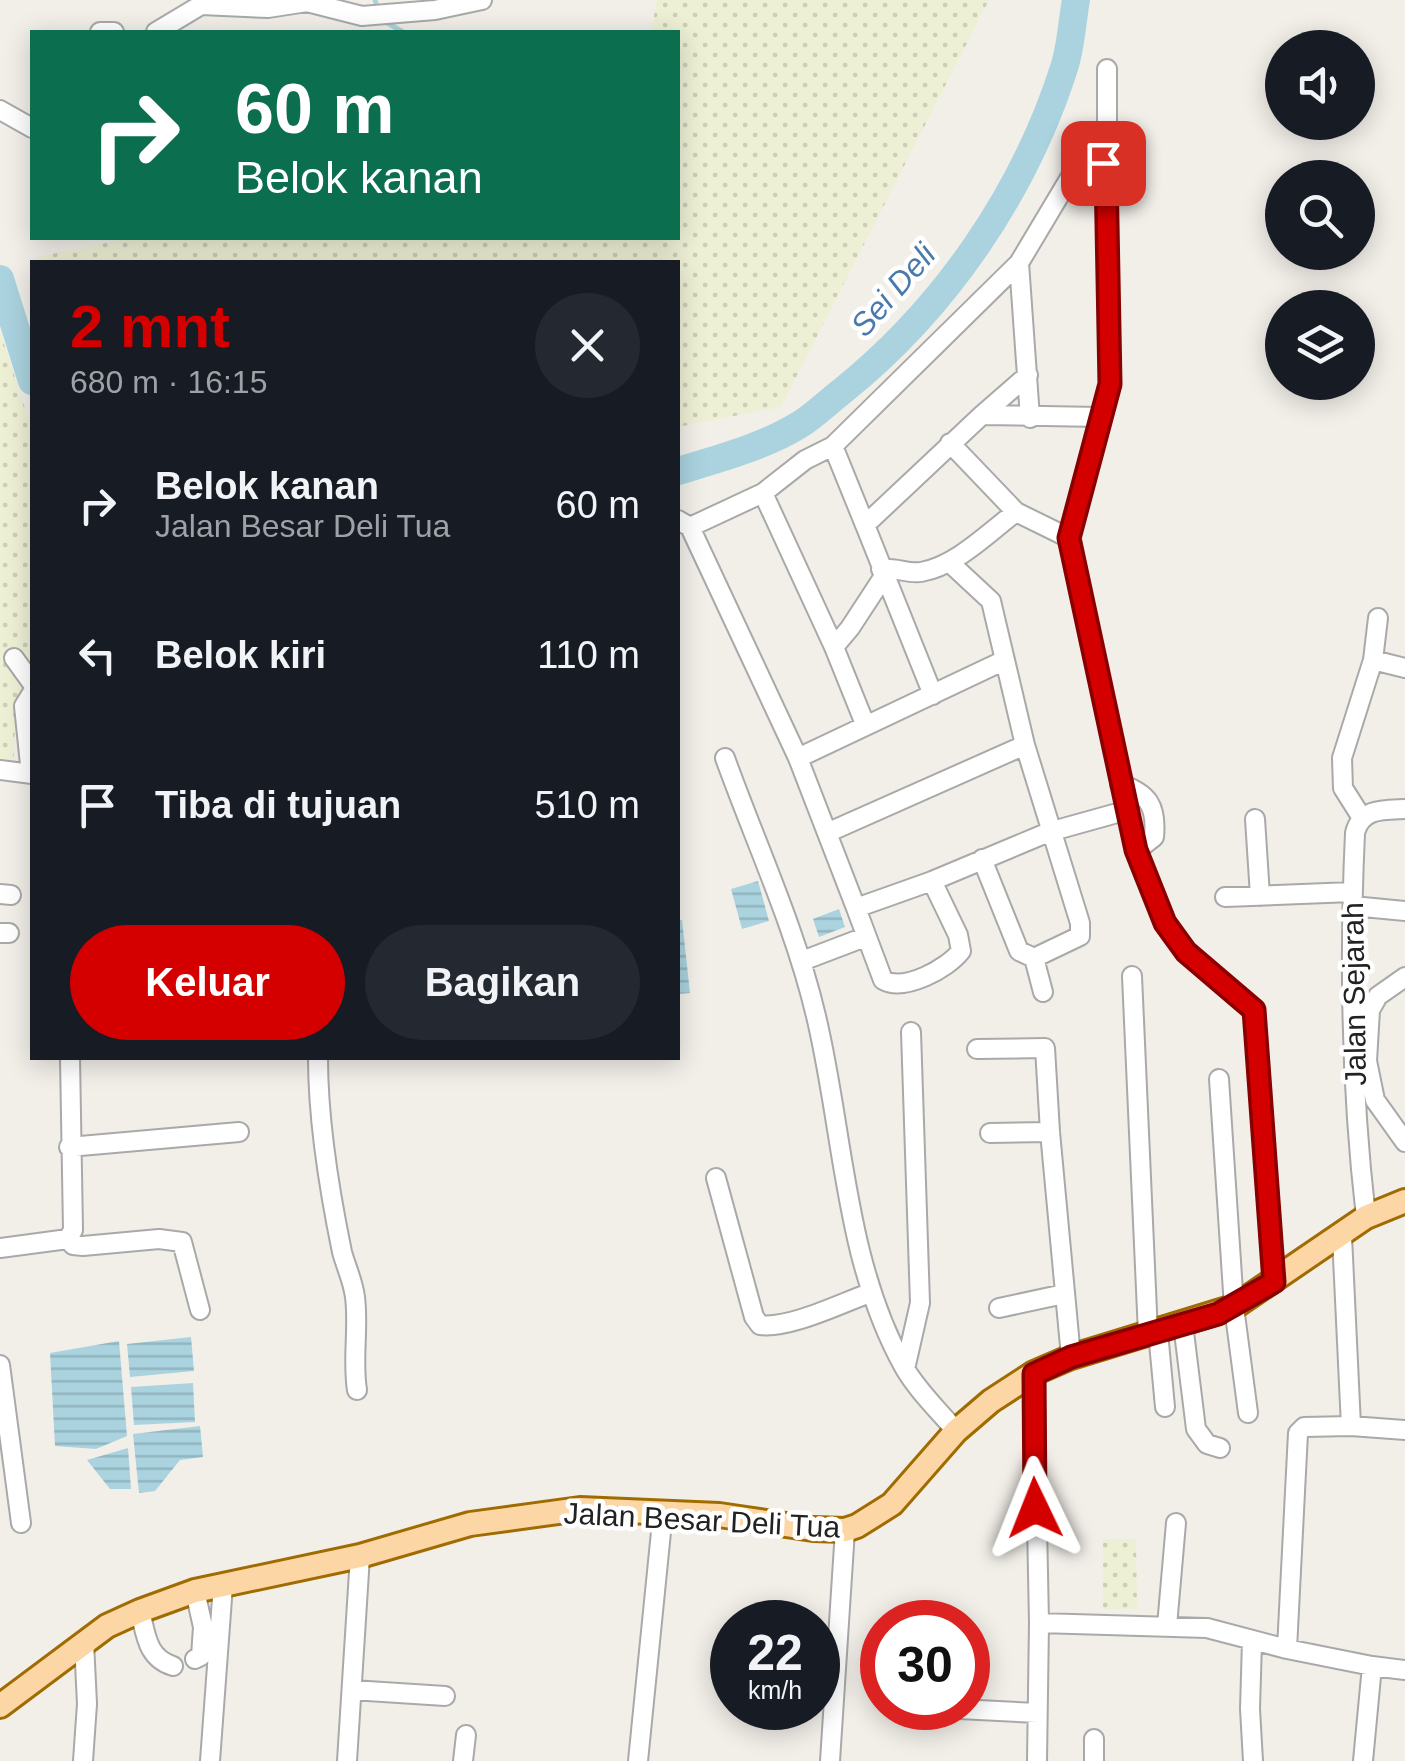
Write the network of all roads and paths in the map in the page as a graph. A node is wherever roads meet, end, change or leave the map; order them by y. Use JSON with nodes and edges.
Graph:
{"nodes":[{"id":1,"x":482,"y":0,"type":"edge"},
{"id":2,"x":201,"y":2,"type":"edge"},
{"id":3,"x":159,"y":30,"type":"edge"},
{"id":4,"x":1107,"y":69,"type":"dead end"},
{"id":5,"x":0,"y":110,"type":"edge"},
{"id":6,"x":30,"y":127,"type":"edge"},
{"id":7,"x":1098,"y":158,"type":"junction"},
{"id":8,"x":1020,"y":263,"type":"junction"},
{"id":9,"x":1028,"y":375,"type":"junction"},
{"id":10,"x":982,"y":415,"type":"junction"},
{"id":11,"x":1100,"y":417,"type":"junction"},
{"id":12,"x":1030,"y":418,"type":"junction"},
{"id":13,"x":950,"y":443,"type":"junction"},
{"id":14,"x":833,"y":446,"type":"junction"},
{"id":15,"x":763,"y":493,"type":"junction"},
{"id":16,"x":1016,"y":512,"type":"junction"},
{"id":17,"x":684,"y":523,"type":"edge"},
{"id":18,"x":865,"y":525,"type":"junction"},
{"id":19,"x":1069,"y":538,"type":"junction"},
{"id":20,"x":949,"y":562,"type":"junction"},
{"id":21,"x":882,"y":572,"type":"junction"},
{"id":22,"x":1378,"y":618,"type":"dead end"},
{"id":23,"x":834,"y":647,"type":"junction"},
{"id":24,"x":14,"y":658,"type":"dead end"},
{"id":25,"x":1006,"y":660,"type":"junction"},
{"id":26,"x":1373,"y":660,"type":"junction"},
{"id":27,"x":1405,"y":668,"type":"edge"},
{"id":28,"x":30,"y":680,"type":"edge"},
{"id":29,"x":932,"y":695,"type":"junction"},
{"id":30,"x":30,"y":696,"type":"edge"},
{"id":31,"x":866,"y":724,"type":"junction"},
{"id":32,"x":1025,"y":746,"type":"junction"},
{"id":33,"x":30,"y":757,"type":"edge"},
{"id":34,"x":725,"y":758,"type":"dead end"},
{"id":35,"x":798,"y":758,"type":"junction"},
{"id":36,"x":0,"y":770,"type":"edge"},
{"id":37,"x":30,"y":774,"type":"edge"},
{"id":38,"x":1120,"y":784,"type":"junction"},
{"id":39,"x":1405,"y":809,"type":"edge"},
{"id":40,"x":1128,"y":810,"type":"junction"},
{"id":41,"x":1256,"y":818,"type":"dead end"},
{"id":42,"x":1362,"y":818,"type":"junction"},
{"id":43,"x":830,"y":832,"type":"junction"},
{"id":44,"x":1049,"y":832,"type":"junction"},
{"id":45,"x":1136,"y":850,"type":"junction"},
{"id":46,"x":982,"y":859,"type":"junction"},
{"id":47,"x":932,"y":881,"type":"junction"},
{"id":48,"x":1260,"y":896,"type":"junction"},
{"id":49,"x":1225,"y":897,"type":"dead end"},
{"id":50,"x":1352,"y":899,"type":"junction"},
{"id":51,"x":856,"y":908,"type":"junction"},
{"id":52,"x":1405,"y":910,"type":"edge"},
{"id":53,"x":864,"y":937,"type":"junction"},
{"id":54,"x":1034,"y":958,"type":"junction"},
{"id":55,"x":802,"y":961,"type":"junction"},
{"id":56,"x":1132,"y":976,"type":"dead end"},
{"id":57,"x":1405,"y":977,"type":"edge"},
{"id":58,"x":1043,"y":992,"type":"dead end"},
{"id":59,"x":911,"y":1032,"type":"dead end"},
{"id":60,"x":977,"y":1049,"type":"dead end"},
{"id":61,"x":70,"y":1060,"type":"edge"},
{"id":62,"x":318,"y":1060,"type":"edge"},
{"id":63,"x":1220,"y":1079,"type":"dead end"},
{"id":64,"x":240,"y":1132,"type":"dead end"},
{"id":65,"x":1050,"y":1132,"type":"junction"},
{"id":66,"x":990,"y":1133,"type":"dead end"},
{"id":67,"x":1405,"y":1142,"type":"edge"},
{"id":68,"x":69,"y":1148,"type":"junction"},
{"id":69,"x":716,"y":1178,"type":"dead end"},
{"id":70,"x":1405,"y":1202,"type":"edge"},
{"id":71,"x":1366,"y":1217,"type":"junction"},
{"id":72,"x":1342,"y":1236,"type":"junction"},
{"id":73,"x":68,"y":1240,"type":"junction"},
{"id":74,"x":0,"y":1248,"type":"edge"},
{"id":75,"x":1274,"y":1282,"type":"junction"},
{"id":76,"x":870,"y":1293,"type":"junction"},
{"id":77,"x":1064,"y":1294,"type":"junction"},
{"id":78,"x":1234,"y":1307,"type":"junction"},
{"id":79,"x":998,"y":1308,"type":"dead end"},
{"id":80,"x":200,"y":1310,"type":"dead end"},
{"id":81,"x":1183,"y":1324,"type":"junction"},
{"id":82,"x":1153,"y":1333,"type":"junction"},
{"id":83,"x":1071,"y":1357,"type":"junction"},
{"id":84,"x":0,"y":1365,"type":"edge"},
{"id":85,"x":905,"y":1369,"type":"junction"},
{"id":86,"x":1034,"y":1374,"type":"junction"},
{"id":87,"x":357,"y":1390,"type":"dead end"},
{"id":88,"x":1165,"y":1407,"type":"dead end"},
{"id":89,"x":1248,"y":1414,"type":"dead end"},
{"id":90,"x":1351,"y":1426,"type":"junction"},
{"id":91,"x":1405,"y":1430,"type":"edge"},
{"id":92,"x":956,"y":1431,"type":"junction"},
{"id":93,"x":1220,"y":1448,"type":"dead end"},
{"id":94,"x":662,"y":1512,"type":"junction"},
{"id":95,"x":1176,"y":1522,"type":"dead end"},
{"id":96,"x":22,"y":1523,"type":"dead end"},
{"id":97,"x":844,"y":1530,"type":"junction"},
{"id":98,"x":360,"y":1556,"type":"junction"},
{"id":99,"x":223,"y":1585,"type":"junction"},
{"id":100,"x":196,"y":1592,"type":"junction"},
{"id":101,"x":140,"y":1611,"type":"junction"},
{"id":102,"x":1039,"y":1623,"type":"junction"},
{"id":103,"x":1167,"y":1626,"type":"junction"},
{"id":104,"x":1252,"y":1641,"type":"junction"},
{"id":105,"x":84,"y":1642,"type":"junction"},
{"id":106,"x":1287,"y":1649,"type":"junction"},
{"id":107,"x":194,"y":1659,"type":"dead end"},
{"id":108,"x":173,"y":1666,"type":"dead end"},
{"id":109,"x":1372,"y":1666,"type":"junction"},
{"id":110,"x":1405,"y":1670,"type":"edge"},
{"id":111,"x":352,"y":1690,"type":"junction"},
{"id":112,"x":445,"y":1696,"type":"dead end"},
{"id":113,"x":0,"y":1706,"type":"edge"},
{"id":114,"x":990,"y":1711,"type":"edge"},
{"id":115,"x":1037,"y":1713,"type":"junction"},
{"id":116,"x":466,"y":1735,"type":"dead end"},
{"id":117,"x":1094,"y":1738,"type":"dead end"},
{"id":118,"x":83,"y":1761,"type":"edge"},
{"id":119,"x":210,"y":1761,"type":"edge"},
{"id":120,"x":347,"y":1761,"type":"edge"},
{"id":121,"x":463,"y":1761,"type":"edge"},
{"id":122,"x":638,"y":1761,"type":"edge"},
{"id":123,"x":830,"y":1761,"type":"edge"},
{"id":124,"x":1037,"y":1761,"type":"edge"},
{"id":125,"x":1094,"y":1761,"type":"edge"},
{"id":126,"x":1253,"y":1761,"type":"edge"},
{"id":127,"x":1363,"y":1761,"type":"edge"}],
"edges":[{"from":1,"to":2,"type":"street"},
{"from":2,"to":3,"type":"street"},
{"from":4,"to":7,"type":"street"},
{"from":5,"to":6,"type":"street"},
{"from":7,"to":8,"type":"street"},
{"from":7,"to":11,"type":"street"},
{"from":8,"to":9,"type":"street"},
{"from":8,"to":14,"type":"street"},
{"from":9,"to":10,"type":"street"},
{"from":9,"to":12,"type":"street"},
{"from":10,"to":12,"type":"street"},
{"from":10,"to":13,"type":"street"},
{"from":11,"to":12,"type":"street"},
{"from":11,"to":19,"type":"street"},
{"from":13,"to":16,"type":"street"},
{"from":13,"to":18,"type":"street"},
{"from":14,"to":15,"type":"street"},
{"from":14,"to":18,"type":"street"},
{"from":15,"to":17,"type":"street"},
{"from":15,"to":23,"type":"street"},
{"from":16,"to":19,"type":"street"},
{"from":16,"to":20,"type":"street"},
{"from":17,"to":35,"type":"street"},
{"from":18,"to":21,"type":"street"},
{"from":19,"to":38,"type":"street"},
{"from":20,"to":21,"type":"street"},
{"from":20,"to":25,"type":"street"},
{"from":21,"to":23,"type":"street"},
{"from":21,"to":29,"type":"street"},
{"from":22,"to":26,"type":"street"},
{"from":23,"to":31,"type":"street"},
{"from":24,"to":28,"type":"street"},
{"from":25,"to":29,"type":"street"},
{"from":25,"to":32,"type":"street"},
{"from":26,"to":27,"type":"street"},
{"from":26,"to":42,"type":"street"},
{"from":29,"to":31,"type":"street"},
{"from":30,"to":33,"type":"street"},
{"from":31,"to":35,"type":"street"},
{"from":32,"to":43,"type":"street"},
{"from":32,"to":44,"type":"street"},
{"from":34,"to":55,"type":"street"},
{"from":35,"to":43,"type":"street"},
{"from":36,"to":37,"type":"street"},
{"from":38,"to":40,"type":"street"},
{"from":38,"to":45,"type":"street"},
{"from":39,"to":42,"type":"street"},
{"from":40,"to":44,"type":"street"},
{"from":40,"to":45,"type":"street"},
{"from":41,"to":48,"type":"street"},
{"from":42,"to":50,"type":"street","name":"Jalan Sejarah"},
{"from":43,"to":51,"type":"street"},
{"from":44,"to":46,"type":"street"},
{"from":44,"to":54,"type":"street"},
{"from":45,"to":75,"type":"street"},
{"from":46,"to":47,"type":"street"},
{"from":46,"to":54,"type":"street"},
{"from":47,"to":51,"type":"street"},
{"from":47,"to":53,"type":"street"},
{"from":48,"to":49,"type":"street"},
{"from":48,"to":50,"type":"street"},
{"from":50,"to":52,"type":"street"},
{"from":50,"to":71,"type":"street","name":"Jalan Sejarah"},
{"from":51,"to":53,"type":"street"},
{"from":53,"to":55,"type":"street"},
{"from":54,"to":58,"type":"street"},
{"from":55,"to":76,"type":"street"},
{"from":56,"to":82,"type":"street"},
{"from":57,"to":67,"type":"street"},
{"from":59,"to":85,"type":"street"},
{"from":60,"to":65,"type":"street"},
{"from":61,"to":68,"type":"street"},
{"from":62,"to":87,"type":"street"},
{"from":63,"to":78,"type":"street"},
{"from":64,"to":68,"type":"street"},
{"from":65,"to":66,"type":"street"},
{"from":65,"to":77,"type":"street"},
{"from":68,"to":73,"type":"street"},
{"from":69,"to":76,"type":"street"},
{"from":70,"to":71,"type":"main road","name":"Jalan Besar Deli Tua"},
{"from":71,"to":72,"type":"main road","name":"Jalan Besar Deli Tua"},
{"from":72,"to":75,"type":"main road","name":"Jalan Besar Deli Tua"},
{"from":72,"to":90,"type":"street"},
{"from":73,"to":74,"type":"street"},
{"from":73,"to":80,"type":"street"},
{"from":75,"to":78,"type":"main road","name":"Jalan Besar Deli Tua"},
{"from":76,"to":85,"type":"street"},
{"from":77,"to":79,"type":"street"},
{"from":77,"to":83,"type":"street"},
{"from":78,"to":81,"type":"main road","name":"Jalan Besar Deli Tua"},
{"from":78,"to":89,"type":"street"},
{"from":81,"to":82,"type":"main road","name":"Jalan Besar Deli Tua"},
{"from":81,"to":93,"type":"street"},
{"from":82,"to":83,"type":"main road","name":"Jalan Besar Deli Tua"},
{"from":82,"to":88,"type":"street"},
{"from":83,"to":86,"type":"main road","name":"Jalan Besar Deli Tua"},
{"from":84,"to":96,"type":"street"},
{"from":85,"to":92,"type":"street"},
{"from":86,"to":92,"type":"main road","name":"Jalan Besar Deli Tua"},
{"from":86,"to":102,"type":"street"},
{"from":90,"to":91,"type":"street"},
{"from":90,"to":106,"type":"street"},
{"from":92,"to":97,"type":"main road","name":"Jalan Besar Deli Tua"},
{"from":94,"to":97,"type":"main road","name":"Jalan Besar Deli Tua"},
{"from":94,"to":98,"type":"main road","name":"Jalan Besar Deli Tua"},
{"from":94,"to":122,"type":"street"},
{"from":95,"to":103,"type":"street"},
{"from":97,"to":123,"type":"street"},
{"from":98,"to":99,"type":"main road","name":"Jalan Besar Deli Tua"},
{"from":98,"to":111,"type":"street"},
{"from":99,"to":100,"type":"main road","name":"Jalan Besar Deli Tua"},
{"from":99,"to":119,"type":"street"},
{"from":100,"to":101,"type":"main road","name":"Jalan Besar Deli Tua"},
{"from":100,"to":107,"type":"street"},
{"from":101,"to":105,"type":"main road","name":"Jalan Besar Deli Tua"},
{"from":101,"to":108,"type":"street"},
{"from":102,"to":103,"type":"street"},
{"from":102,"to":115,"type":"street"},
{"from":103,"to":104,"type":"street"},
{"from":104,"to":106,"type":"street"},
{"from":104,"to":126,"type":"street"},
{"from":105,"to":113,"type":"main road","name":"Jalan Besar Deli Tua"},
{"from":105,"to":118,"type":"street"},
{"from":106,"to":109,"type":"street"},
{"from":109,"to":110,"type":"street"},
{"from":109,"to":127,"type":"street"},
{"from":111,"to":112,"type":"street"},
{"from":111,"to":120,"type":"street"},
{"from":114,"to":115,"type":"street"},
{"from":115,"to":124,"type":"street"},
{"from":116,"to":121,"type":"street"},
{"from":117,"to":125,"type":"street"}]}
